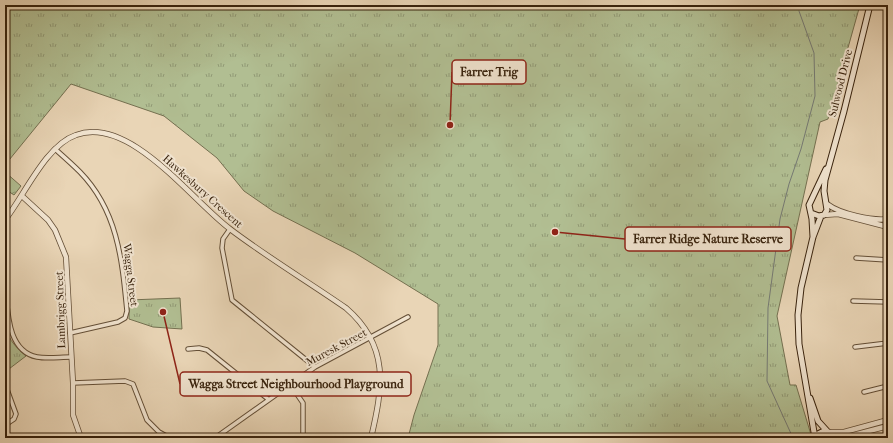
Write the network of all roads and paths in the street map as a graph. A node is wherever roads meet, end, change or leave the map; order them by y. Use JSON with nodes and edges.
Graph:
{"nodes":[{"id":1,"x":870,"y":5,"type":"edge"},
{"id":2,"x":55,"y":149,"type":"junction"},
{"id":3,"x":828,"y":165,"type":"junction"},
{"id":4,"x":22,"y":196,"type":"junction"},
{"id":5,"x":811,"y":200,"type":"junction"},
{"id":6,"x":826,"y":202,"type":"junction"},
{"id":7,"x":811,"y":213,"type":"junction"},
{"id":8,"x":822,"y":215,"type":"junction"},
{"id":9,"x":888,"y":218,"type":"edge"},
{"id":10,"x":5,"y":220,"type":"edge"},
{"id":11,"x":888,"y":227,"type":"edge"},
{"id":12,"x":230,"y":229,"type":"junction"},
{"id":13,"x":813,"y":237,"type":"junction"},
{"id":14,"x":856,"y":258,"type":"dead end"},
{"id":15,"x":888,"y":260,"type":"edge"},
{"id":16,"x":5,"y":285,"type":"edge"},
{"id":17,"x":853,"y":301,"type":"dead end"},
{"id":18,"x":888,"y":302,"type":"edge"},
{"id":19,"x":408,"y":317,"type":"dead end"},
{"id":20,"x":70,"y":333,"type":"junction"},
{"id":21,"x":371,"y":338,"type":"junction"},
{"id":22,"x":888,"y":343,"type":"edge"},
{"id":23,"x":855,"y":347,"type":"dead end"},
{"id":24,"x":188,"y":349,"type":"dead end"},
{"id":25,"x":71,"y":357,"type":"junction"},
{"id":26,"x":315,"y":367,"type":"junction"},
{"id":27,"x":73,"y":383,"type":"junction"},
{"id":28,"x":5,"y":384,"type":"edge"},
{"id":29,"x":290,"y":384,"type":"junction"},
{"id":30,"x":888,"y":386,"type":"edge"},
{"id":31,"x":864,"y":392,"type":"dead end"},
{"id":32,"x":809,"y":397,"type":"junction"},
{"id":33,"x":268,"y":399,"type":"junction"},
{"id":34,"x":888,"y":420,"type":"edge"},
{"id":35,"x":5,"y":425,"type":"edge"},
{"id":36,"x":888,"y":426,"type":"edge"},
{"id":37,"x":828,"y":432,"type":"junction"},
{"id":38,"x":81,"y":438,"type":"edge"},
{"id":39,"x":170,"y":438,"type":"edge"},
{"id":40,"x":215,"y":438,"type":"edge"},
{"id":41,"x":303,"y":438,"type":"edge"},
{"id":42,"x":371,"y":438,"type":"edge"},
{"id":43,"x":816,"y":438,"type":"edge"},
{"id":44,"x":833,"y":438,"type":"edge"},
{"id":45,"x":842,"y":438,"type":"edge"}],
"edges":[{"from":1,"to":3,"type":"main road","name":"Sulwood Drive"},
{"from":2,"to":4,"type":"street","name":"Hawkesbury Crescent"},
{"from":2,"to":12,"type":"street","name":"Hawkesbury Crescent"},
{"from":2,"to":20,"type":"street","name":"Wagga Street"},
{"from":3,"to":5,"type":"main road","name":"Sulwood Drive"},
{"from":3,"to":6,"type":"main road","name":"Sulwood Drive"},
{"from":4,"to":10,"type":"street","name":"Hawkesbury Crescent"},
{"from":4,"to":20,"type":"street","name":"Lambrigg Street"},
{"from":5,"to":6,"type":"main road"},
{"from":5,"to":7,"type":"main road","name":"Sulwood Drive"},
{"from":6,"to":8,"type":"main road","name":"Sulwood Drive"},
{"from":6,"to":9,"type":"street"},
{"from":7,"to":8,"type":"main road"},
{"from":7,"to":13,"type":"main road","name":"Sulwood Drive"},
{"from":8,"to":11,"type":"street"},
{"from":8,"to":13,"type":"main road","name":"Sulwood Drive"},
{"from":12,"to":21,"type":"street","name":"Hawkesbury Crescent"},
{"from":12,"to":26,"type":"street"},
{"from":13,"to":32,"type":"main road","name":"Sulwood Drive"},
{"from":14,"to":15,"type":"street"},
{"from":16,"to":25,"type":"street"},
{"from":17,"to":18,"type":"street"},
{"from":19,"to":21,"type":"street","name":"Muresk Street"},
{"from":20,"to":25,"type":"street","name":"Lambrigg Street"},
{"from":21,"to":26,"type":"street","name":"Muresk Street"},
{"from":21,"to":42,"type":"street","name":"Hawkesbury Crescent"},
{"from":22,"to":23,"type":"street"},
{"from":24,"to":33,"type":"street"},
{"from":25,"to":27,"type":"street","name":"Lambrigg Street"},
{"from":26,"to":29,"type":"street","name":"Muresk Street"},
{"from":27,"to":38,"type":"street","name":"Lambrigg Street"},
{"from":27,"to":39,"type":"street"},
{"from":28,"to":35,"type":"street"},
{"from":29,"to":33,"type":"street","name":"Muresk Street"},
{"from":29,"to":41,"type":"street"},
{"from":30,"to":31,"type":"street"},
{"from":32,"to":37,"type":"main road","name":"Sulwood Drive"},
{"from":32,"to":43,"type":"main road","name":"Sulwood Drive"},
{"from":33,"to":40,"type":"street","name":"Muresk Street"},
{"from":34,"to":37,"type":"street"},
{"from":36,"to":45,"type":"street"},
{"from":37,"to":43,"type":"main road"},
{"from":37,"to":44,"type":"main road","name":"Sulwood Drive"}]}
